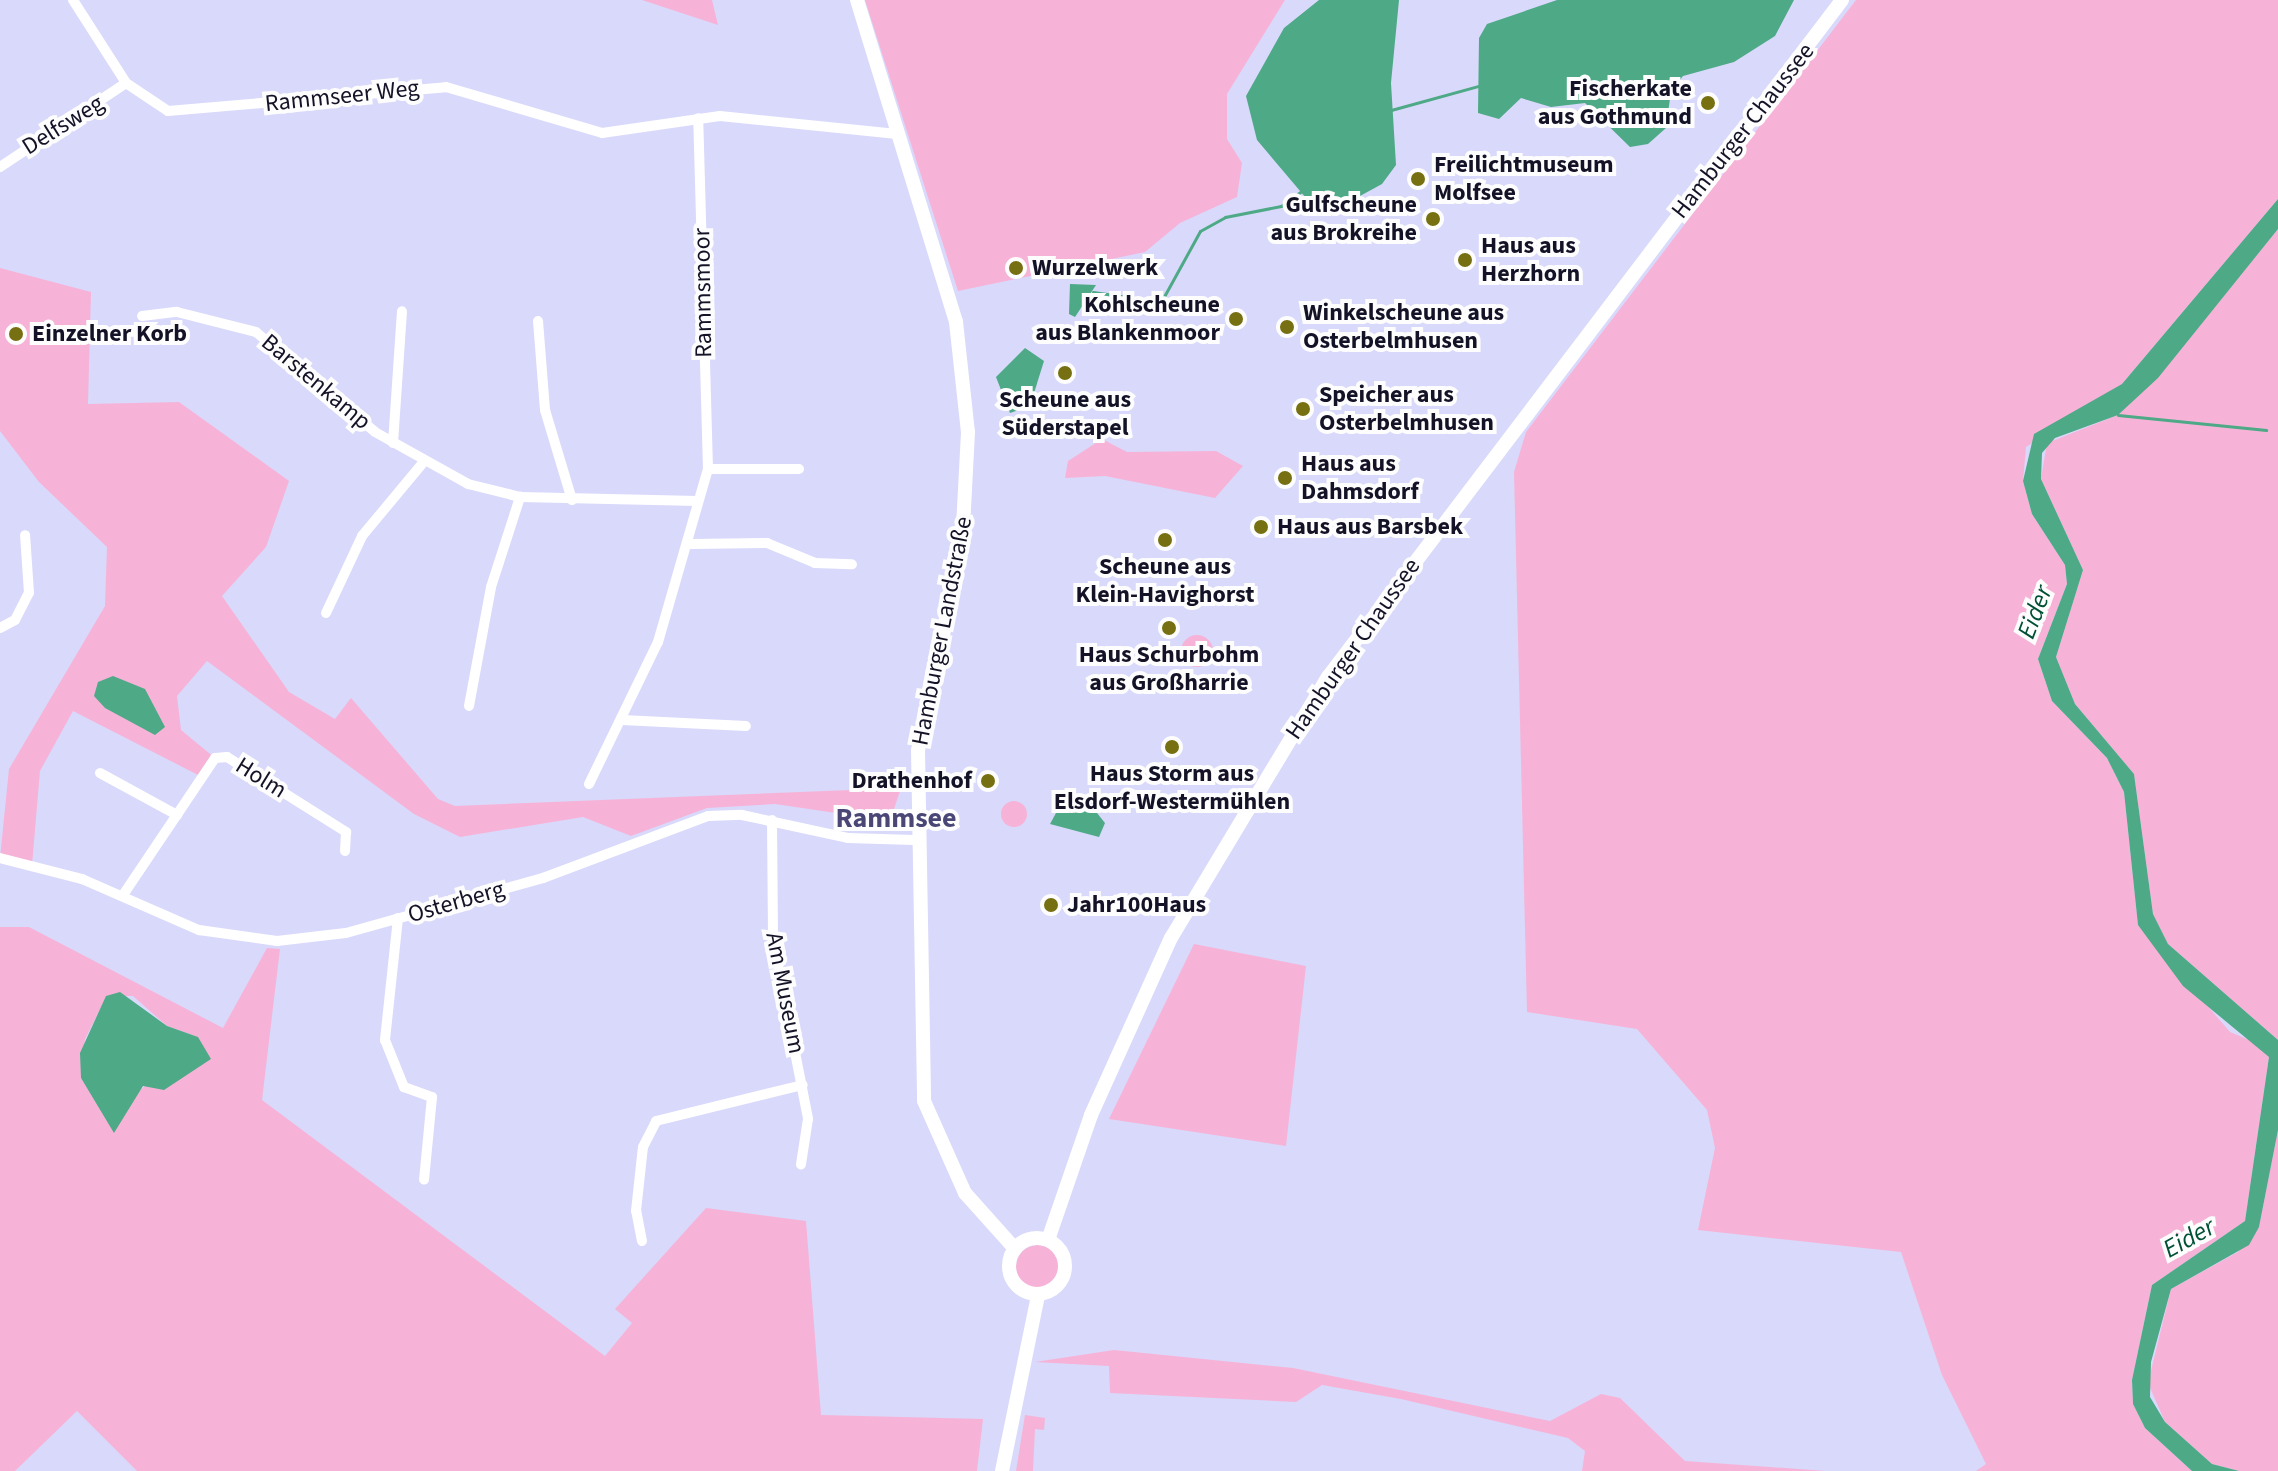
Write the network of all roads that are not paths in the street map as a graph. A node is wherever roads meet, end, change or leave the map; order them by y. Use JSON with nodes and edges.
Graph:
{"nodes":[{"id":1,"x":73,"y":0,"type":"edge"},
{"id":2,"x":857,"y":0,"type":"edge"},
{"id":3,"x":1842,"y":0,"type":"edge"},
{"id":4,"x":126,"y":83,"type":"junction"},
{"id":5,"x":698,"y":118,"type":"junction"},
{"id":6,"x":897,"y":134,"type":"junction"},
{"id":7,"x":0,"y":167,"type":"edge"},
{"id":8,"x":402,"y":311,"type":"dead end"},
{"id":9,"x":142,"y":316,"type":"dead end"},
{"id":10,"x":538,"y":321,"type":"dead end"},
{"id":11,"x":393,"y":443,"type":"junction"},
{"id":12,"x":422,"y":464,"type":"junction"},
{"id":13,"x":708,"y":469,"type":"junction"},
{"id":14,"x":799,"y":469,"type":"dead end"},
{"id":15,"x":520,"y":497,"type":"junction"},
{"id":16,"x":572,"y":500,"type":"junction"},
{"id":17,"x":698,"y":501,"type":"junction"},
{"id":18,"x":25,"y":535,"type":"dead end"},
{"id":19,"x":691,"y":544,"type":"junction"},
{"id":20,"x":852,"y":564,"type":"dead end"},
{"id":21,"x":326,"y":613,"type":"dead end"},
{"id":22,"x":0,"y":628,"type":"edge"},
{"id":23,"x":469,"y":706,"type":"dead end"},
{"id":24,"x":622,"y":720,"type":"junction"},
{"id":25,"x":746,"y":726,"type":"dead end"},
{"id":26,"x":100,"y":773,"type":"dead end"},
{"id":27,"x":589,"y":784,"type":"dead end"},
{"id":28,"x":177,"y":815,"type":"junction"},
{"id":29,"x":772,"y":820,"type":"junction"},
{"id":30,"x":914,"y":840,"type":"junction"},
{"id":31,"x":345,"y":851,"type":"dead end"},
{"id":32,"x":0,"y":858,"type":"edge"},
{"id":33,"x":123,"y":895,"type":"junction"},
{"id":34,"x":398,"y":918,"type":"junction"},
{"id":35,"x":803,"y":1085,"type":"junction"},
{"id":36,"x":801,"y":1164,"type":"dead end"},
{"id":37,"x":424,"y":1180,"type":"dead end"},
{"id":38,"x":1048,"y":1240,"type":"junction"},
{"id":39,"x":642,"y":1241,"type":"dead end"},
{"id":40,"x":1015,"y":1249,"type":"junction"},
{"id":41,"x":1038,"y":1295,"type":"junction"},
{"id":42,"x":1002,"y":1471,"type":"edge"}],
"edges":[{"from":1,"to":4,"type":"street","name":"Rammseer Weg"},
{"from":2,"to":6,"type":"main road","name":"Hamburger Landstraße"},
{"from":3,"to":38,"type":"main road","name":"Hamburger Chaussee"},
{"from":4,"to":5,"type":"street","name":"Rammseer Weg"},
{"from":4,"to":7,"type":"street","name":"Delfsweg"},
{"from":5,"to":6,"type":"street","name":"Rammseer Weg"},
{"from":5,"to":13,"type":"street","name":"Rammsmoor"},
{"from":6,"to":30,"type":"main road","name":"Hamburger Landstraße"},
{"from":8,"to":11,"type":"street","name":"Barstenkamp"},
{"from":9,"to":11,"type":"street","name":"Barstenkamp"},
{"from":10,"to":16,"type":"street"},
{"from":11,"to":12,"type":"street","name":"Barstenkamp"},
{"from":12,"to":15,"type":"street","name":"Barstenkamp"},
{"from":12,"to":21,"type":"street"},
{"from":13,"to":14,"type":"street"},
{"from":13,"to":17,"type":"street","name":"Rammsmoor"},
{"from":15,"to":16,"type":"street","name":"Barstenkamp"},
{"from":15,"to":23,"type":"street"},
{"from":16,"to":17,"type":"street","name":"Barstenkamp"},
{"from":17,"to":19,"type":"street","name":"Rammsmoor"},
{"from":18,"to":22,"type":"street"},
{"from":19,"to":20,"type":"street"},
{"from":19,"to":24,"type":"street","name":"Rammsmoor"},
{"from":24,"to":25,"type":"street"},
{"from":24,"to":27,"type":"street","name":"Rammsmoor"},
{"from":26,"to":28,"type":"street"},
{"from":28,"to":31,"type":"street","name":"Holm"},
{"from":28,"to":33,"type":"street","name":"Holm"},
{"from":29,"to":30,"type":"street","name":"Osterberg"},
{"from":29,"to":34,"type":"street","name":"Osterberg"},
{"from":29,"to":35,"type":"street","name":"Am Museum"},
{"from":30,"to":40,"type":"main road","name":"Hamburger Landstraße"},
{"from":32,"to":33,"type":"street","name":"Osterberg"},
{"from":33,"to":34,"type":"street","name":"Osterberg"},
{"from":34,"to":37,"type":"street"},
{"from":35,"to":36,"type":"street","name":"Am Museum"},
{"from":35,"to":39,"type":"street"},
{"from":38,"to":40,"type":"main road"},
{"from":38,"to":41,"type":"main road"},
{"from":40,"to":41,"type":"main road"},
{"from":41,"to":42,"type":"main road"}]}
